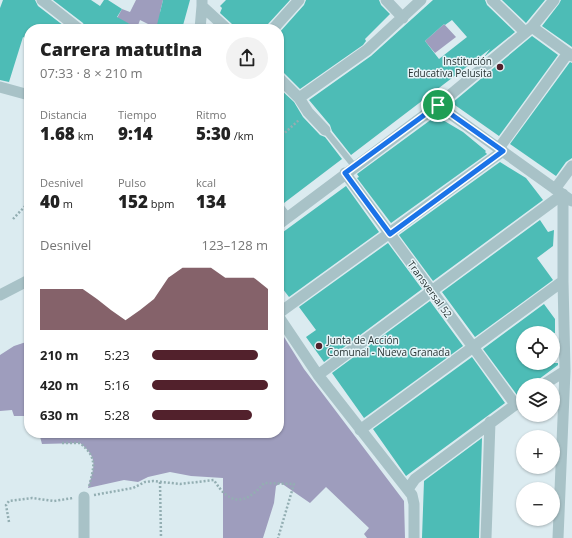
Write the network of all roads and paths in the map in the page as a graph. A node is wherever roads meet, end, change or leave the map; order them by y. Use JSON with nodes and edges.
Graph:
{"nodes":[{"id":1,"x":42,"y":0,"type":"edge"},
{"id":2,"x":299,"y":0,"type":"edge"},
{"id":3,"x":386,"y":0,"type":"edge"},
{"id":4,"x":420,"y":0,"type":"edge"},
{"id":5,"x":492,"y":0,"type":"edge"},
{"id":6,"x":554,"y":0,"type":"edge"},
{"id":7,"x":202,"y":3,"type":"edge"},
{"id":8,"x":403,"y":18,"type":"junction"},
{"id":9,"x":73,"y":24,"type":"edge"},
{"id":10,"x":200,"y":24,"type":"edge"},
{"id":11,"x":223,"y":24,"type":"edge"},
{"id":12,"x":277,"y":24,"type":"edge"},
{"id":13,"x":528,"y":29,"type":"junction"},
{"id":14,"x":570,"y":54,"type":"edge"},
{"id":15,"x":284,"y":83,"type":"edge"},
{"id":16,"x":0,"y":87,"type":"edge"},
{"id":17,"x":24,"y":94,"type":"edge"},
{"id":18,"x":299,"y":98,"type":"junction"},
{"id":19,"x":438,"y":105,"type":"junction"},
{"id":20,"x":308,"y":112,"type":"junction"},
{"id":21,"x":325,"y":130,"type":"joint"},
{"id":22,"x":284,"y":134,"type":"edge"},
{"id":23,"x":501,"y":150,"type":"junction"},
{"id":24,"x":572,"y":166,"type":"edge"},
{"id":25,"x":355,"y":167,"type":"junction"},
{"id":26,"x":345,"y":173,"type":"junction"},
{"id":27,"x":563,"y":195,"type":"edge"},
{"id":28,"x":24,"y":207,"type":"edge"},
{"id":29,"x":284,"y":210,"type":"edge"},
{"id":30,"x":289,"y":217,"type":"junction"},
{"id":31,"x":13,"y":219,"type":"dead end"},
{"id":32,"x":284,"y":220,"type":"edge"},
{"id":33,"x":390,"y":234,"type":"junction"},
{"id":34,"x":562,"y":281,"type":"junction"},
{"id":35,"x":24,"y":283,"type":"edge"},
{"id":36,"x":432,"y":292,"type":"junction"},
{"id":37,"x":0,"y":295,"type":"edge"},
{"id":38,"x":284,"y":309,"type":"edge"},
{"id":39,"x":284,"y":324,"type":"edge"},
{"id":40,"x":473,"y":347,"type":"junction"},
{"id":41,"x":565,"y":370,"type":"junction"},
{"id":42,"x":318,"y":375,"type":"junction"},
{"id":43,"x":553,"y":378,"type":"edge"},
{"id":44,"x":516,"y":397,"type":"edge"},
{"id":45,"x":516,"y":403,"type":"edge"},
{"id":46,"x":490,"y":422,"type":"junction"},
{"id":47,"x":360,"y":430,"type":"junction"},
{"id":48,"x":62,"y":443,"type":"dead end"},
{"id":49,"x":160,"y":482,"type":"junction"},
{"id":50,"x":408,"y":489,"type":"junction"},
{"id":51,"x":84,"y":497,"type":"junction"},
{"id":52,"x":9,"y":522,"type":"dead end"},
{"id":53,"x":84,"y":538,"type":"edge"},
{"id":54,"x":161,"y":538,"type":"edge"},
{"id":55,"x":278,"y":538,"type":"edge"},
{"id":56,"x":414,"y":538,"type":"edge"},
{"id":57,"x":486,"y":538,"type":"edge"},
{"id":58,"x":558,"y":538,"type":"edge"}],
"edges":[{"from":1,"to":9,"type":"street"},
{"from":2,"to":12,"type":"street"},
{"from":3,"to":8,"type":"street"},
{"from":4,"to":8,"type":"street"},
{"from":5,"to":13,"type":"street"},
{"from":6,"to":13,"type":"street"},
{"from":7,"to":10,"type":"street"},
{"from":7,"to":11,"type":"street"},
{"from":8,"to":18,"type":"street"},
{"from":13,"to":14,"type":"street"},
{"from":13,"to":19,"type":"street"},
{"from":14,"to":23,"type":"street"},
{"from":15,"to":18,"type":"street"},
{"from":16,"to":17,"type":"street"},
{"from":18,"to":20,"type":"street"},
{"from":19,"to":23,"type":"street"},
{"from":19,"to":25,"type":"street"},
{"from":20,"to":21,"type":"street"},
{"from":20,"to":22,"type":"path"},
{"from":21,"to":25,"type":"lane"},
{"from":23,"to":27,"type":"street"},
{"from":23,"to":33,"type":"street"},
{"from":24,"to":27,"type":"street"},
{"from":25,"to":26,"type":"street"},
{"from":26,"to":30,"type":"street"},
{"from":26,"to":33,"type":"street","name":"Transversal 52"},
{"from":27,"to":34,"type":"street"},
{"from":27,"to":36,"type":"street"},
{"from":28,"to":31,"type":"path"},
{"from":29,"to":30,"type":"lane"},
{"from":30,"to":32,"type":"street"},
{"from":33,"to":36,"type":"street","name":"Transversal 52"},
{"from":33,"to":38,"type":"street"},
{"from":34,"to":40,"type":"street"},
{"from":34,"to":41,"type":"street"},
{"from":35,"to":37,"type":"street"},
{"from":36,"to":40,"type":"street","name":"Transversal 52"},
{"from":36,"to":42,"type":"street"},
{"from":39,"to":42,"type":"street"},
{"from":40,"to":44,"type":"street","name":"Transversal 52"},
{"from":40,"to":47,"type":"street"},
{"from":41,"to":43,"type":"street"},
{"from":41,"to":58,"type":"street"},
{"from":42,"to":47,"type":"street"},
{"from":45,"to":46,"type":"street"},
{"from":46,"to":50,"type":"street"},
{"from":46,"to":57,"type":"street"},
{"from":47,"to":50,"type":"street"},
{"from":48,"to":51,"type":"path"},
{"from":49,"to":51,"type":"path"},
{"from":49,"to":54,"type":"path"},
{"from":49,"to":55,"type":"path"},
{"from":50,"to":56,"type":"street"},
{"from":51,"to":52,"type":"path"},
{"from":51,"to":53,"type":"street"}]}
